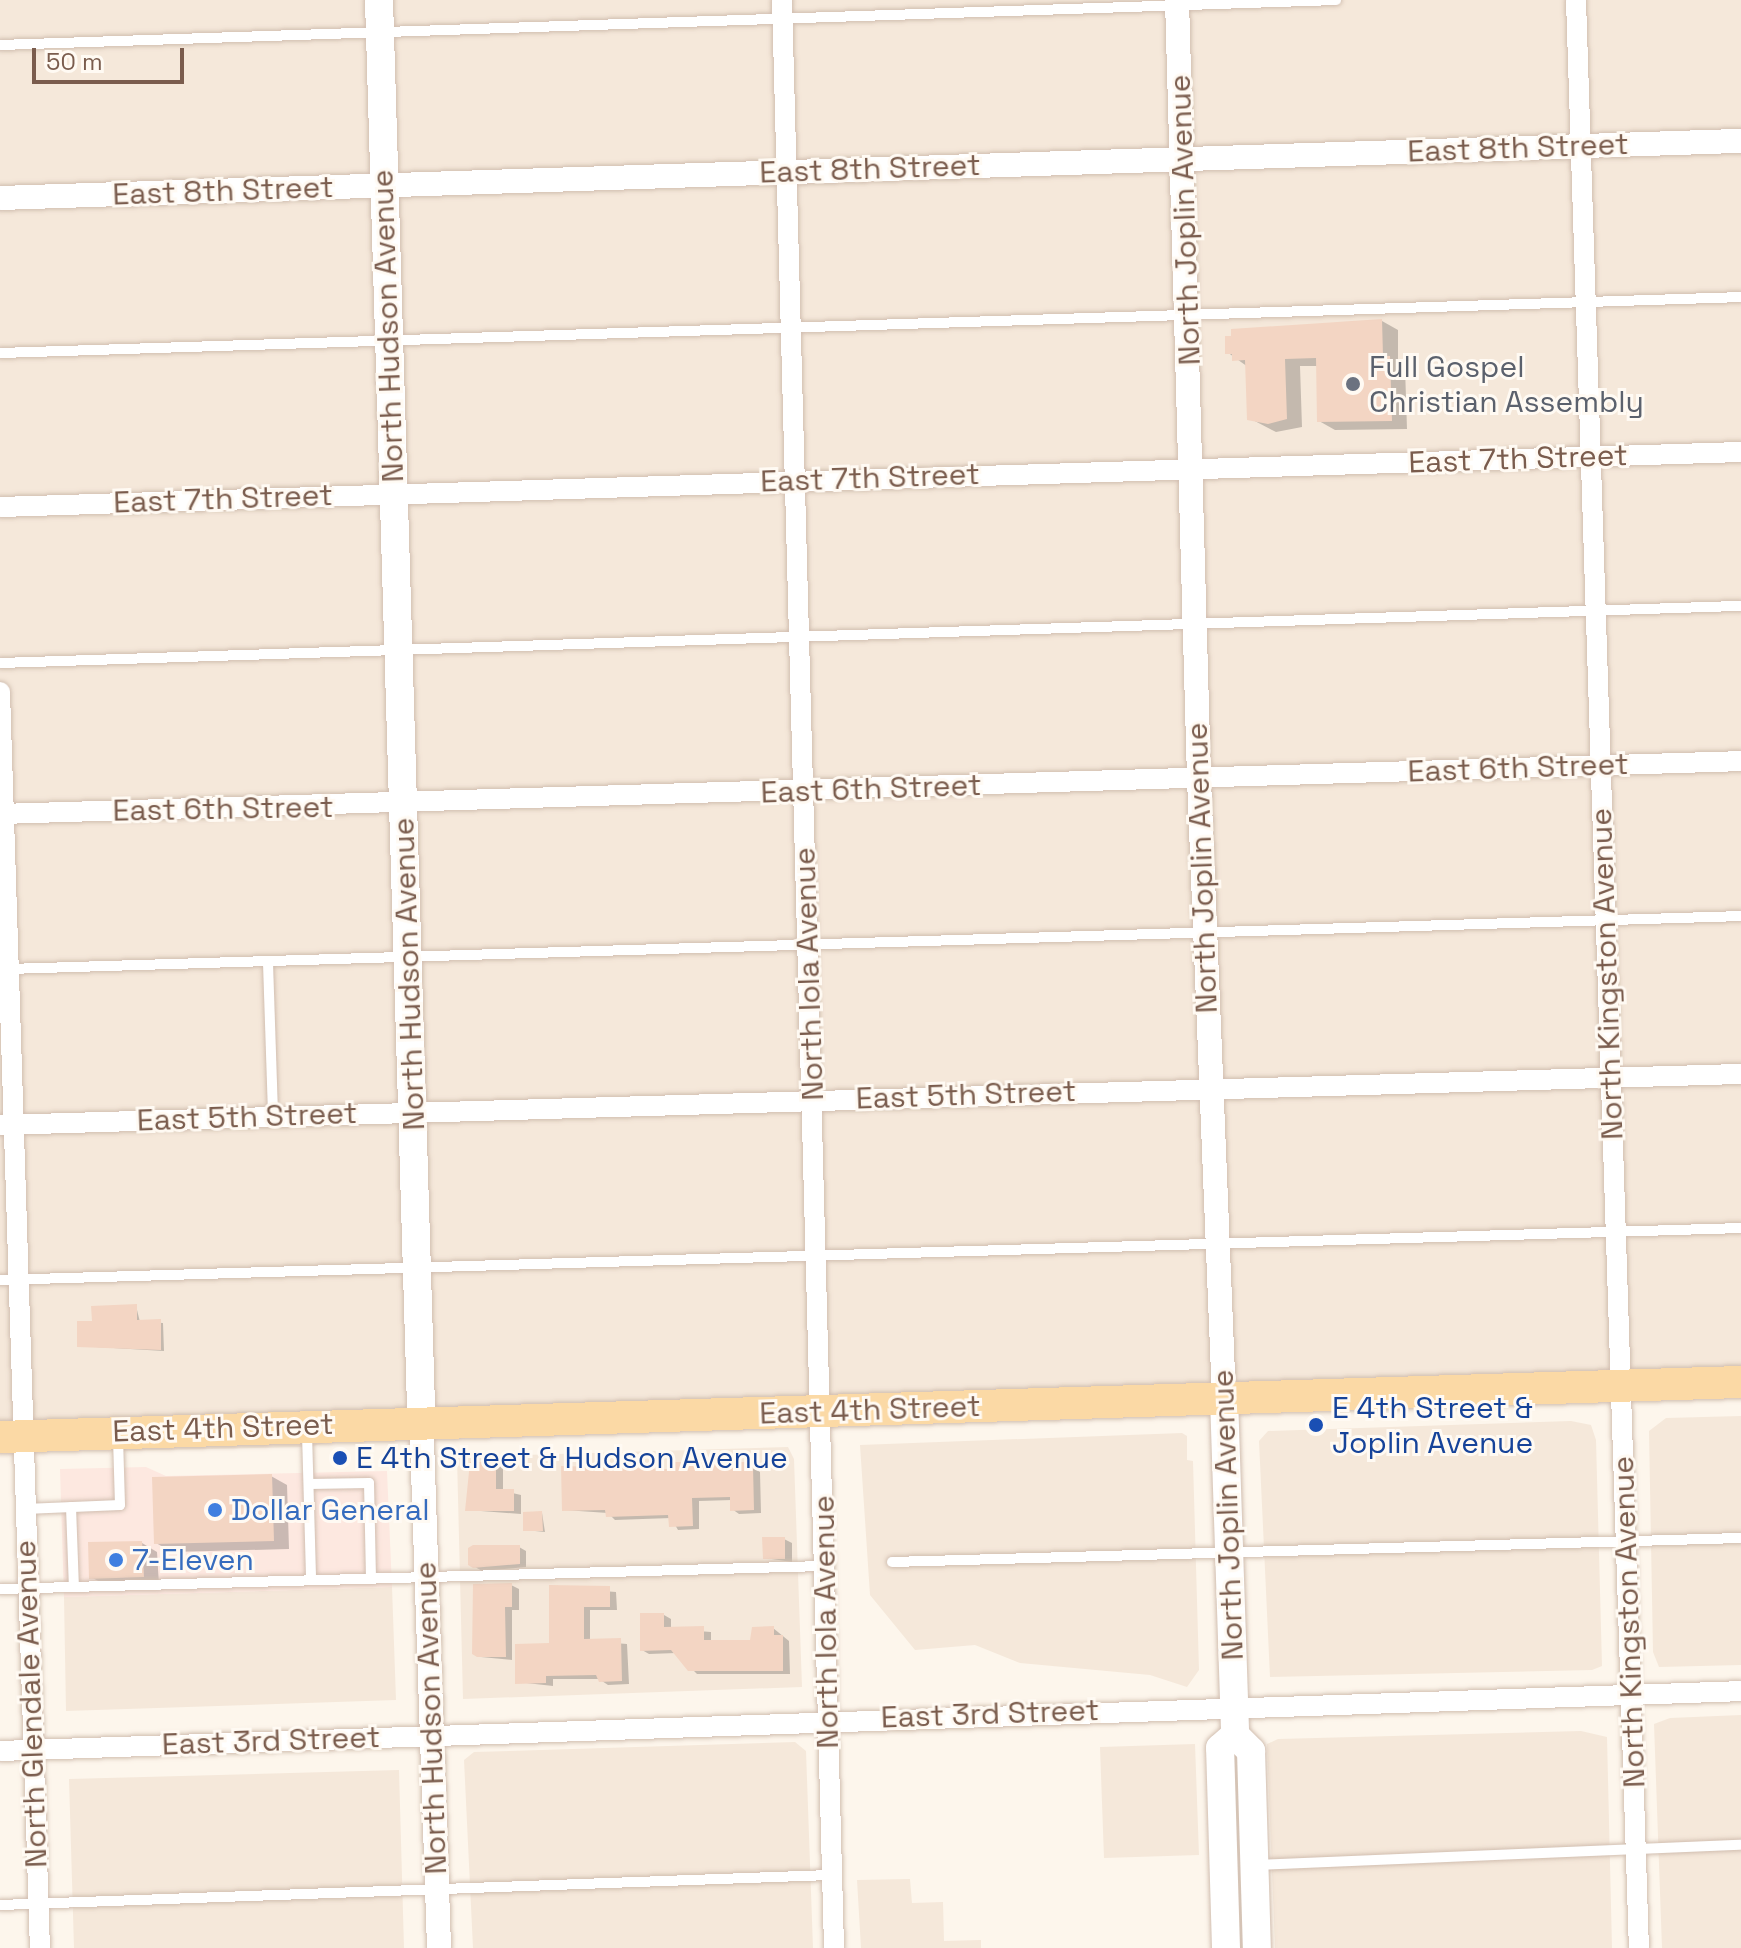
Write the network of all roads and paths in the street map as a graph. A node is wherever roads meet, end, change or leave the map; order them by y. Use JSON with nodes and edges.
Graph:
{"nodes":[{"id":1,"x":379,"y":0,"type":"edge"},
{"id":2,"x":1336,"y":0,"type":"edge"},
{"id":3,"x":1576,"y":0,"type":"edge"},
{"id":4,"x":1177,"y":2,"type":"edge"},
{"id":5,"x":782,"y":9,"type":"edge"},
{"id":6,"x":380,"y":30,"type":"junction"},
{"id":7,"x":0,"y":45,"type":"edge"},
{"id":8,"x":1741,"y":141,"type":"edge"},
{"id":9,"x":1580,"y":146,"type":"junction"},
{"id":10,"x":1182,"y":158,"type":"junction"},
{"id":11,"x":786,"y":172,"type":"junction"},
{"id":12,"x":384,"y":186,"type":"junction"},
{"id":13,"x":0,"y":198,"type":"edge"},
{"id":14,"x":1741,"y":297,"type":"edge"},
{"id":15,"x":1584,"y":300,"type":"junction"},
{"id":16,"x":1188,"y":314,"type":"junction"},
{"id":17,"x":790,"y":325,"type":"junction"},
{"id":18,"x":389,"y":337,"type":"junction"},
{"id":19,"x":0,"y":353,"type":"edge"},
{"id":20,"x":1741,"y":452,"type":"edge"},
{"id":21,"x":1591,"y":457,"type":"junction"},
{"id":22,"x":1193,"y":469,"type":"junction"},
{"id":23,"x":795,"y":480,"type":"junction"},
{"id":24,"x":393,"y":493,"type":"junction"},
{"id":25,"x":0,"y":507,"type":"edge"},
{"id":26,"x":1741,"y":606,"type":"edge"},
{"id":27,"x":1596,"y":612,"type":"junction"},
{"id":28,"x":1194,"y":624,"type":"junction"},
{"id":29,"x":803,"y":640,"type":"junction"},
{"id":30,"x":398,"y":648,"type":"junction"},
{"id":31,"x":0,"y":663,"type":"edge"},
{"id":32,"x":0,"y":692,"type":"edge"},
{"id":33,"x":1741,"y":761,"type":"edge"},
{"id":34,"x":1601,"y":765,"type":"junction"},
{"id":35,"x":1199,"y":779,"type":"junction"},
{"id":36,"x":804,"y":791,"type":"junction"},
{"id":37,"x":404,"y":805,"type":"junction"},
{"id":38,"x":2,"y":814,"type":"edge"},
{"id":39,"x":1741,"y":916,"type":"edge"},
{"id":40,"x":1606,"y":920,"type":"junction"},
{"id":41,"x":1205,"y":933,"type":"junction"},
{"id":42,"x":809,"y":946,"type":"junction"},
{"id":43,"x":408,"y":958,"type":"junction"},
{"id":44,"x":268,"y":963,"type":"junction"},
{"id":45,"x":5,"y":970,"type":"edge"},
{"id":46,"x":1741,"y":1074,"type":"edge"},
{"id":47,"x":1610,"y":1079,"type":"junction"},
{"id":48,"x":1210,"y":1087,"type":"junction"},
{"id":49,"x":813,"y":1100,"type":"junction"},
{"id":50,"x":412,"y":1112,"type":"junction"},
{"id":51,"x":273,"y":1117,"type":"junction"},
{"id":52,"x":7,"y":1125,"type":"edge"},
{"id":53,"x":1741,"y":1228,"type":"edge"},
{"id":54,"x":1615,"y":1233,"type":"junction"},
{"id":55,"x":1218,"y":1245,"type":"junction"},
{"id":56,"x":818,"y":1257,"type":"junction"},
{"id":57,"x":418,"y":1269,"type":"junction"},
{"id":58,"x":9,"y":1280,"type":"edge"},
{"id":59,"x":1741,"y":1382,"type":"edge"},
{"id":60,"x":1621,"y":1385,"type":"junction"},
{"id":61,"x":1224,"y":1398,"type":"junction"},
{"id":62,"x":822,"y":1412,"type":"junction"},
{"id":63,"x":422,"y":1415,"type":"junction"},
{"id":64,"x":307,"y":1423,"type":"junction"},
{"id":65,"x":118,"y":1432,"type":"junction"},
{"id":66,"x":11,"y":1436,"type":"edge"},
{"id":67,"x":309,"y":1484,"type":"junction"},
{"id":68,"x":71,"y":1507,"type":"junction"},
{"id":69,"x":25,"y":1509,"type":"junction"},
{"id":70,"x":1741,"y":1538,"type":"edge"},
{"id":71,"x":1627,"y":1542,"type":"junction"},
{"id":72,"x":1229,"y":1551,"type":"junction"},
{"id":73,"x":892,"y":1562,"type":"dead end"},
{"id":74,"x":825,"y":1566,"type":"junction"},
{"id":75,"x":425,"y":1577,"type":"junction"},
{"id":76,"x":371,"y":1578,"type":"junction"},
{"id":77,"x":311,"y":1580,"type":"junction"},
{"id":78,"x":74,"y":1587,"type":"junction"},
{"id":79,"x":25,"y":1588,"type":"junction"},
{"id":80,"x":0,"y":1589,"type":"edge"},
{"id":81,"x":1741,"y":1691,"type":"edge"},
{"id":82,"x":1633,"y":1695,"type":"junction"},
{"id":83,"x":1234,"y":1706,"type":"junction"},
{"id":84,"x":828,"y":1720,"type":"junction"},
{"id":85,"x":429,"y":1735,"type":"junction"},
{"id":86,"x":1235,"y":1735,"type":"junction"},
{"id":87,"x":32,"y":1750,"type":"junction"},
{"id":88,"x":0,"y":1751,"type":"edge"},
{"id":89,"x":1741,"y":1845,"type":"edge"},
{"id":90,"x":1636,"y":1848,"type":"junction"},
{"id":91,"x":1254,"y":1865,"type":"junction"},
{"id":92,"x":832,"y":1875,"type":"junction"},
{"id":93,"x":437,"y":1890,"type":"junction"},
{"id":94,"x":38,"y":1903,"type":"junction"},
{"id":95,"x":0,"y":1905,"type":"edge"},
{"id":96,"x":40,"y":1948,"type":"edge"},
{"id":97,"x":439,"y":1948,"type":"edge"},
{"id":98,"x":834,"y":1948,"type":"edge"},
{"id":99,"x":1226,"y":1948,"type":"edge"},
{"id":100,"x":1257,"y":1948,"type":"edge"},
{"id":101,"x":1639,"y":1948,"type":"edge"}],
"edges":[{"from":1,"to":6,"type":"main road","name":"North Hudson Avenue"},
{"from":2,"to":4,"type":"lane"},
{"from":3,"to":9,"type":"street","name":"North Kingston Avenue"},
{"from":4,"to":5,"type":"lane"},
{"from":4,"to":10,"type":"street","name":"North Joplin Avenue"},
{"from":5,"to":6,"type":"lane"},
{"from":5,"to":11,"type":"street","name":"North Iola Avenue"},
{"from":6,"to":7,"type":"lane"},
{"from":6,"to":12,"type":"main road","name":"North Hudson Avenue"},
{"from":8,"to":9,"type":"street","name":"East 8th Street"},
{"from":9,"to":10,"type":"street","name":"East 8th Street"},
{"from":9,"to":15,"type":"street","name":"North Kingston Avenue"},
{"from":10,"to":11,"type":"street","name":"East 8th Street"},
{"from":10,"to":16,"type":"street","name":"North Joplin Avenue"},
{"from":11,"to":12,"type":"street","name":"East 8th Street"},
{"from":11,"to":17,"type":"street","name":"North Iola Avenue"},
{"from":12,"to":13,"type":"street","name":"East 8th Street"},
{"from":12,"to":18,"type":"main road","name":"North Hudson Avenue"},
{"from":14,"to":15,"type":"lane"},
{"from":15,"to":16,"type":"lane"},
{"from":15,"to":21,"type":"street","name":"North Kingston Avenue"},
{"from":16,"to":17,"type":"lane"},
{"from":16,"to":22,"type":"street","name":"North Joplin Avenue"},
{"from":17,"to":18,"type":"lane"},
{"from":17,"to":23,"type":"street","name":"North Iola Avenue"},
{"from":18,"to":19,"type":"lane"},
{"from":18,"to":24,"type":"main road","name":"North Hudson Avenue"},
{"from":20,"to":21,"type":"street","name":"East 7th Street"},
{"from":21,"to":22,"type":"street","name":"East 7th Street"},
{"from":21,"to":27,"type":"street","name":"North Kingston Avenue"},
{"from":22,"to":23,"type":"street","name":"East 7th Street"},
{"from":22,"to":28,"type":"street","name":"North Joplin Avenue"},
{"from":23,"to":24,"type":"street","name":"East 7th Street"},
{"from":23,"to":29,"type":"street","name":"North Iola Avenue"},
{"from":24,"to":25,"type":"street","name":"East 7th Street"},
{"from":24,"to":30,"type":"main road","name":"North Hudson Avenue"},
{"from":26,"to":27,"type":"lane"},
{"from":27,"to":28,"type":"lane"},
{"from":27,"to":34,"type":"street","name":"North Kingston Avenue"},
{"from":28,"to":29,"type":"lane"},
{"from":28,"to":35,"type":"street","name":"North Joplin Avenue"},
{"from":29,"to":30,"type":"lane"},
{"from":29,"to":36,"type":"street","name":"North Iola Avenue"},
{"from":30,"to":31,"type":"lane"},
{"from":30,"to":37,"type":"main road","name":"North Hudson Avenue"},
{"from":32,"to":38,"type":"street","name":"North Glendale Avenue"},
{"from":33,"to":34,"type":"street","name":"East 6th Street"},
{"from":34,"to":35,"type":"street","name":"East 6th Street"},
{"from":34,"to":40,"type":"street","name":"North Kingston Avenue"},
{"from":35,"to":36,"type":"street","name":"East 6th Street"},
{"from":35,"to":41,"type":"street","name":"North Joplin Avenue"},
{"from":36,"to":37,"type":"street","name":"East 6th Street"},
{"from":36,"to":42,"type":"street","name":"North Iola Avenue"},
{"from":37,"to":38,"type":"street","name":"East 6th Street"},
{"from":37,"to":43,"type":"main road","name":"North Hudson Avenue"},
{"from":38,"to":45,"type":"street","name":"North Glendale Avenue"},
{"from":39,"to":40,"type":"lane"},
{"from":40,"to":41,"type":"lane"},
{"from":40,"to":47,"type":"street","name":"North Kingston Avenue"},
{"from":41,"to":42,"type":"lane"},
{"from":41,"to":48,"type":"street","name":"North Joplin Avenue"},
{"from":42,"to":43,"type":"lane"},
{"from":42,"to":49,"type":"street","name":"North Iola Avenue"},
{"from":43,"to":44,"type":"lane"},
{"from":43,"to":50,"type":"main road","name":"North Hudson Avenue"},
{"from":44,"to":45,"type":"lane"},
{"from":44,"to":51,"type":"lane"},
{"from":45,"to":52,"type":"street","name":"North Glendale Avenue"},
{"from":46,"to":47,"type":"street","name":"East 5th Street"},
{"from":47,"to":48,"type":"street","name":"East 5th Street"},
{"from":47,"to":54,"type":"street","name":"North Kingston Avenue"},
{"from":48,"to":49,"type":"street","name":"East 5th Street"},
{"from":48,"to":55,"type":"street","name":"North Joplin Avenue"},
{"from":49,"to":50,"type":"street","name":"East 5th Street"},
{"from":49,"to":56,"type":"street","name":"North Iola Avenue"},
{"from":50,"to":51,"type":"street","name":"East 5th Street"},
{"from":50,"to":57,"type":"main road","name":"North Hudson Avenue"},
{"from":51,"to":52,"type":"street","name":"East 5th Street"},
{"from":52,"to":58,"type":"street","name":"North Glendale Avenue"},
{"from":53,"to":54,"type":"lane"},
{"from":54,"to":55,"type":"lane"},
{"from":54,"to":60,"type":"street","name":"North Kingston Avenue"},
{"from":55,"to":56,"type":"lane"},
{"from":55,"to":61,"type":"street","name":"North Joplin Avenue"},
{"from":56,"to":57,"type":"lane"},
{"from":56,"to":62,"type":"street","name":"North Iola Avenue"},
{"from":57,"to":58,"type":"lane"},
{"from":57,"to":63,"type":"main road","name":"North Hudson Avenue"},
{"from":58,"to":66,"type":"street","name":"North Glendale Avenue"},
{"from":59,"to":60,"type":"main road","name":"East 4th Street"},
{"from":60,"to":61,"type":"main road","name":"East 4th Street"},
{"from":60,"to":71,"type":"street","name":"North Kingston Avenue"},
{"from":61,"to":62,"type":"main road","name":"East 4th Street"},
{"from":61,"to":72,"type":"main road","name":"North Joplin Avenue"},
{"from":62,"to":63,"type":"main road","name":"East 4th Street"},
{"from":62,"to":74,"type":"street","name":"North Iola Avenue"},
{"from":63,"to":64,"type":"main road","name":"East 4th Street"},
{"from":63,"to":75,"type":"street","name":"North Hudson Avenue"},
{"from":64,"to":65,"type":"main road","name":"East 4th Street"},
{"from":64,"to":67,"type":"lane"},
{"from":65,"to":66,"type":"main road","name":"East 4th Street"},
{"from":65,"to":68,"type":"lane"},
{"from":66,"to":69,"type":"street","name":"North Glendale Avenue"},
{"from":67,"to":76,"type":"lane"},
{"from":67,"to":77,"type":"lane"},
{"from":68,"to":69,"type":"lane"},
{"from":68,"to":78,"type":"lane"},
{"from":69,"to":79,"type":"street","name":"North Glendale Avenue"},
{"from":70,"to":71,"type":"lane"},
{"from":71,"to":72,"type":"lane"},
{"from":71,"to":82,"type":"street","name":"North Kingston Avenue"},
{"from":72,"to":73,"type":"lane"},
{"from":72,"to":83,"type":"main road","name":"North Joplin Avenue"},
{"from":74,"to":75,"type":"lane"},
{"from":74,"to":84,"type":"street","name":"North Iola Avenue"},
{"from":75,"to":76,"type":"lane"},
{"from":75,"to":85,"type":"street","name":"North Hudson Avenue"},
{"from":76,"to":77,"type":"lane"},
{"from":77,"to":78,"type":"lane"},
{"from":78,"to":79,"type":"lane"},
{"from":79,"to":80,"type":"lane"},
{"from":79,"to":87,"type":"street","name":"North Glendale Avenue"},
{"from":81,"to":82,"type":"street","name":"East 3rd Street"},
{"from":82,"to":83,"type":"street","name":"East 3rd Street"},
{"from":82,"to":90,"type":"street","name":"North Kingston Avenue"},
{"from":83,"to":84,"type":"street","name":"East 3rd Street"},
{"from":83,"to":86,"type":"main road","name":"North Joplin Avenue"},
{"from":84,"to":85,"type":"street","name":"East 3rd Street"},
{"from":84,"to":92,"type":"street","name":"North Iola Avenue"},
{"from":85,"to":87,"type":"street","name":"East 3rd Street"},
{"from":85,"to":93,"type":"street","name":"North Hudson Avenue"},
{"from":86,"to":91,"type":"main road","name":"North Joplin Avenue"},
{"from":86,"to":99,"type":"main road","name":"North Joplin Avenue"},
{"from":87,"to":88,"type":"street","name":"East 3rd Street"},
{"from":87,"to":94,"type":"street","name":"North Glendale Avenue"},
{"from":89,"to":90,"type":"lane"},
{"from":90,"to":91,"type":"lane"},
{"from":90,"to":101,"type":"street","name":"North Kingston Avenue"},
{"from":91,"to":100,"type":"main road","name":"North Joplin Avenue"},
{"from":92,"to":93,"type":"lane"},
{"from":92,"to":98,"type":"street","name":"North Iola Avenue"},
{"from":93,"to":94,"type":"lane"},
{"from":93,"to":97,"type":"street","name":"North Hudson Avenue"},
{"from":94,"to":95,"type":"lane"},
{"from":94,"to":96,"type":"street","name":"North Glendale Avenue"}]}
